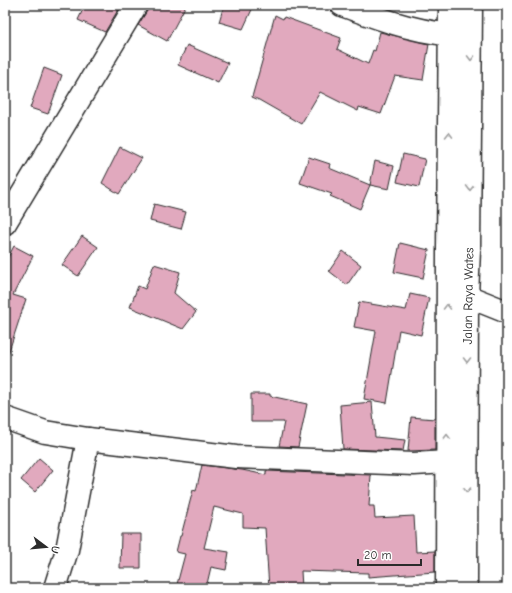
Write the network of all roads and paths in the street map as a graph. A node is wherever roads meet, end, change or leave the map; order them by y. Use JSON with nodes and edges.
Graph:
{"nodes":[{"id":1,"x":136,"y":5,"type":"edge"},
{"id":2,"x":342,"y":5,"type":"edge"},
{"id":3,"x":450,"y":5,"type":"edge"},
{"id":4,"x":471,"y":5,"type":"edge"},
{"id":5,"x":461,"y":35,"type":"junction"},
{"id":6,"x":5,"y":223,"type":"edge"},
{"id":7,"x":467,"y":296,"type":"junction"},
{"id":8,"x":507,"y":312,"type":"edge"},
{"id":9,"x":5,"y":418,"type":"edge"},
{"id":10,"x":88,"y":439,"type":"junction"},
{"id":11,"x":447,"y":462,"type":"junction"},
{"id":12,"x":55,"y":588,"type":"edge"},
{"id":13,"x":447,"y":588,"type":"edge"},
{"id":14,"x":466,"y":588,"type":"edge"}],
"edges":[{"from":1,"to":6,"type":"main road"},
{"from":2,"to":5,"type":"main road"},
{"from":3,"to":5,"type":"main road","name":"Jalan Raya Wates"},
{"from":4,"to":5,"type":"main road","name":"Jalan Raya Wates"},
{"from":5,"to":7,"type":"main road","name":"Jalan Raya Wates","one_way":true},
{"from":11,"to":5,"type":"main road","name":"Jalan Raya Wates","one_way":true},
{"from":7,"to":8,"type":"main road"},
{"from":7,"to":14,"type":"main road","name":"Jalan Raya Wates","one_way":true},
{"from":9,"to":10,"type":"main road"},
{"from":10,"to":11,"type":"main road"},
{"from":10,"to":12,"type":"main road"},
{"from":11,"to":13,"type":"main road","name":"Jalan Raya Wates"}]}
